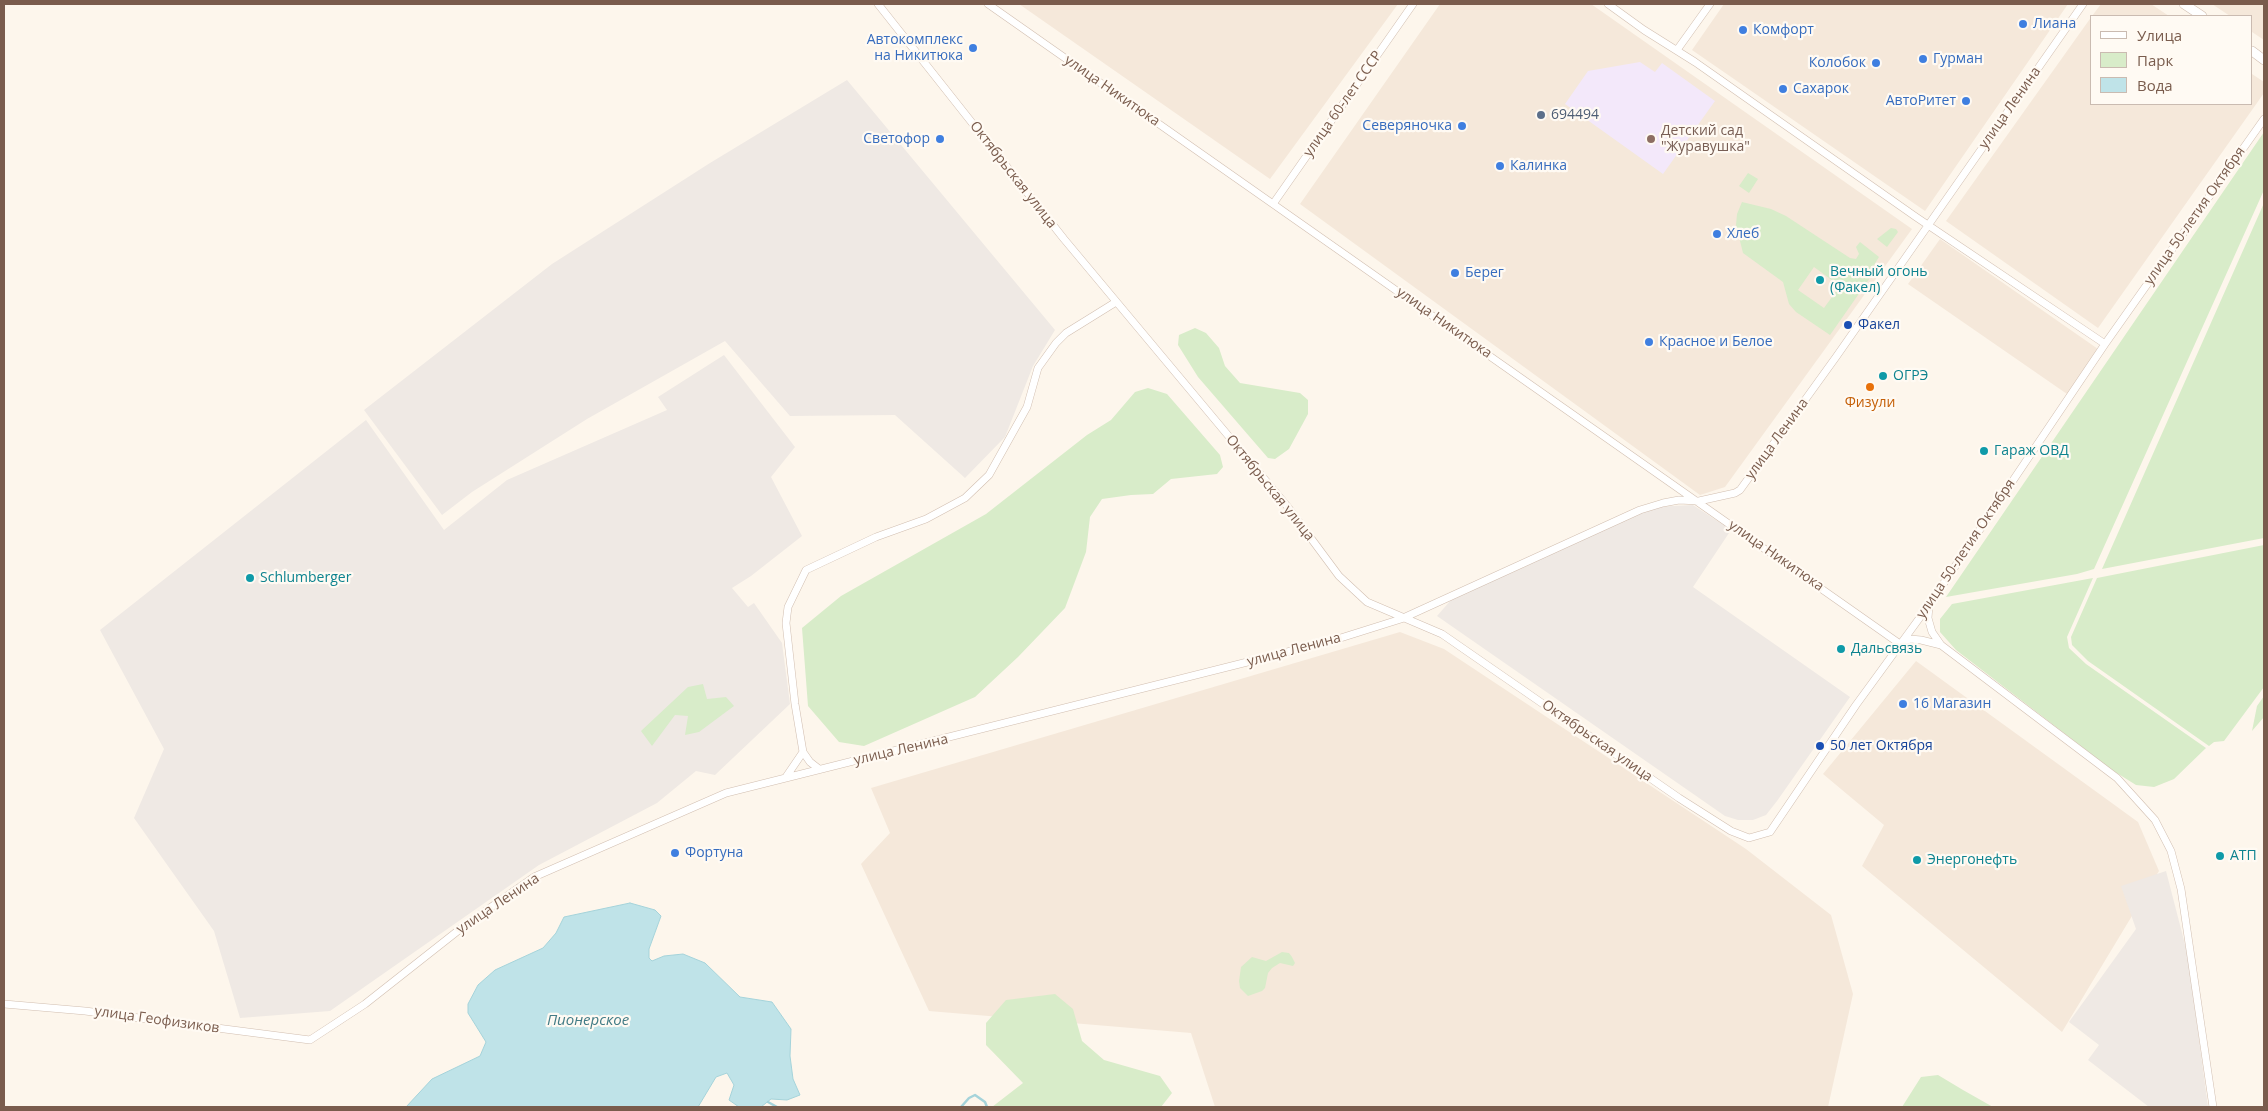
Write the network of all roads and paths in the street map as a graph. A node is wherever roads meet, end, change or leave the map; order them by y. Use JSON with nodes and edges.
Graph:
{"nodes":[{"id":1,"x":878,"y":4,"type":"edge"},
{"id":2,"x":988,"y":4,"type":"edge"},
{"id":3,"x":1413,"y":4,"type":"edge"},
{"id":4,"x":1608,"y":4,"type":"edge"},
{"id":5,"x":1710,"y":4,"type":"edge"},
{"id":6,"x":2084,"y":4,"type":"edge"},
{"id":7,"x":2184,"y":4,"type":"edge"},
{"id":8,"x":2200,"y":15,"type":"edge"},
{"id":9,"x":1677,"y":50,"type":"junction"},
{"id":10,"x":2253,"y":52,"type":"edge"},
{"id":11,"x":2264,"y":60,"type":"edge"},
{"id":12,"x":2264,"y":119,"type":"edge"},
{"id":13,"x":1274,"y":204,"type":"junction"},
{"id":14,"x":1928,"y":225,"type":"junction"},
{"id":15,"x":1116,"y":302,"type":"junction"},
{"id":16,"x":2105,"y":344,"type":"junction"},
{"id":17,"x":1699,"y":501,"type":"junction"},
{"id":18,"x":1929,"y":605,"type":"junction"},
{"id":19,"x":1401,"y":618,"type":"junction"},
{"id":20,"x":1900,"y":644,"type":"junction"},
{"id":21,"x":1941,"y":645,"type":"junction"},
{"id":22,"x":803,"y":752,"type":"junction"},
{"id":23,"x":820,"y":769,"type":"junction"},
{"id":24,"x":786,"y":777,"type":"junction"},
{"id":25,"x":1770,"y":832,"type":"joint"},
{"id":26,"x":4,"y":1004,"type":"edge"},
{"id":27,"x":310,"y":1040,"type":"joint"},
{"id":28,"x":2213,"y":1107,"type":"edge"}],
"edges":[{"from":1,"to":15,"type":"street","name":"Октябрьская улица"},
{"from":2,"to":13,"type":"street","name":"улица Никитюка"},
{"from":3,"to":13,"type":"street","name":"улица 60-лет СССР"},
{"from":4,"to":9,"type":"street"},
{"from":5,"to":9,"type":"street"},
{"from":6,"to":14,"type":"street","name":"улица Ленина"},
{"from":7,"to":8,"type":"street"},
{"from":9,"to":14,"type":"street"},
{"from":10,"to":11,"type":"street"},
{"from":12,"to":16,"type":"street","name":"улица 50-летия Октября"},
{"from":13,"to":17,"type":"street","name":"улица Никитюка"},
{"from":14,"to":16,"type":"street"},
{"from":14,"to":17,"type":"street","name":"улица Ленина"},
{"from":15,"to":19,"type":"street","name":"Октябрьская улица"},
{"from":15,"to":22,"type":"street"},
{"from":16,"to":18,"type":"street","name":"улица 50-летия Октября"},
{"from":17,"to":19,"type":"street","name":"улица Ленина"},
{"from":17,"to":20,"type":"street","name":"улица Никитюка"},
{"from":18,"to":20,"type":"street","name":"улица 50-летия Октября"},
{"from":18,"to":21,"type":"street"},
{"from":19,"to":23,"type":"street","name":"улица Ленина"},
{"from":19,"to":25,"type":"street","name":"Октябрьская улица"},
{"from":20,"to":21,"type":"street"},
{"from":20,"to":25,"type":"street","name":"улица 50-летия Октября"},
{"from":21,"to":28,"type":"street"},
{"from":22,"to":23,"type":"street"},
{"from":22,"to":24,"type":"street"},
{"from":23,"to":24,"type":"street","name":"улица Ленина"},
{"from":24,"to":27,"type":"street","name":"улица Ленина"},
{"from":26,"to":27,"type":"street","name":"улица Геофизиков"}]}
